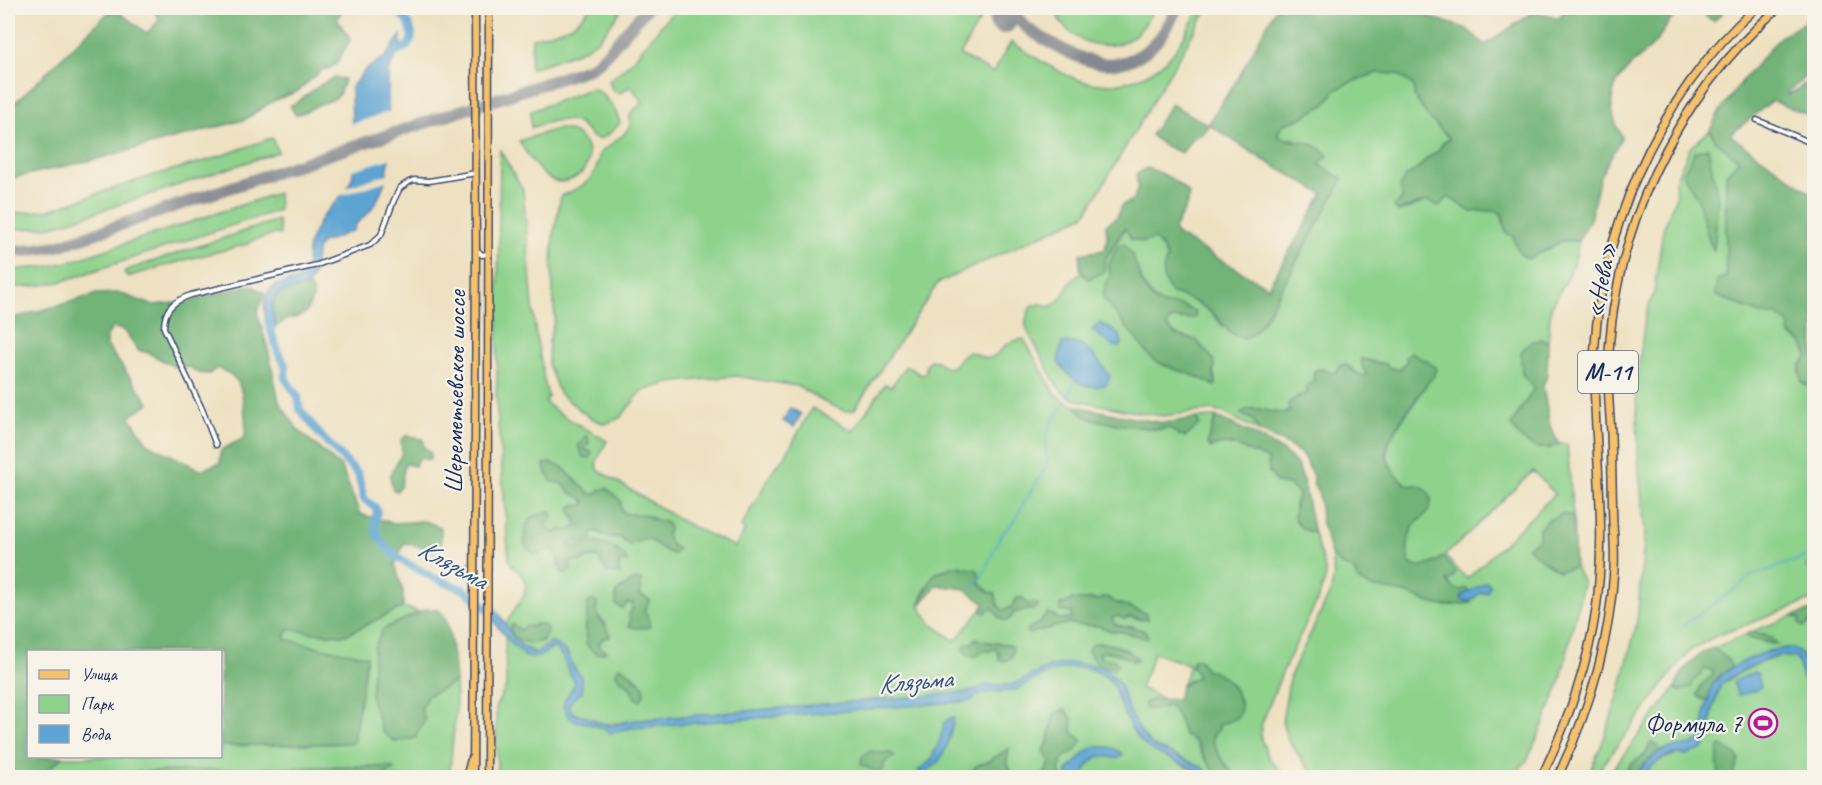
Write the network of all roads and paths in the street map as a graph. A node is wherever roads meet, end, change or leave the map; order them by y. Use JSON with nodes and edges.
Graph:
{"nodes":[{"id":1,"x":476,"y":8,"type":"edge"},
{"id":2,"x":489,"y":8,"type":"edge"},
{"id":3,"x":1756,"y":8,"type":"edge"},
{"id":4,"x":1778,"y":8,"type":"edge"},
{"id":5,"x":1757,"y":120,"type":"dead end"},
{"id":6,"x":1815,"y":144,"type":"edge"},
{"id":7,"x":476,"y":172,"type":"junction"},
{"id":8,"x":489,"y":249,"type":"junction"},
{"id":9,"x":476,"y":250,"type":"junction"},
{"id":10,"x":216,"y":445,"type":"dead end"},
{"id":11,"x":474,"y":747,"type":"junction"},
{"id":12,"x":466,"y":777,"type":"edge"},
{"id":13,"x":473,"y":777,"type":"edge"},
{"id":14,"x":487,"y":777,"type":"edge"},
{"id":15,"x":1541,"y":777,"type":"edge"},
{"id":16,"x":1557,"y":777,"type":"edge"}],
"edges":[{"from":1,"to":7,"type":"main road","name":"Шереметьевское шоссе"},
{"from":2,"to":8,"type":"main road","name":"Шереметьевское шоссе"},
{"from":3,"to":15,"type":"highway","name":"«Нева»","number":"М-11"},
{"from":4,"to":16,"type":"highway","name":"«Нева»","number":"М-11"},
{"from":5,"to":6,"type":"street"},
{"from":7,"to":9,"type":"main road","name":"Шереметьевское шоссе"},
{"from":7,"to":10,"type":"street"},
{"from":8,"to":9,"type":"street"},
{"from":8,"to":14,"type":"main road","name":"Шереметьевское шоссе"},
{"from":9,"to":11,"type":"main road","name":"Шереметьевское шоссе"},
{"from":11,"to":12,"type":"main road"},
{"from":11,"to":13,"type":"main road","name":"Шереметьевское шоссе"}]}
